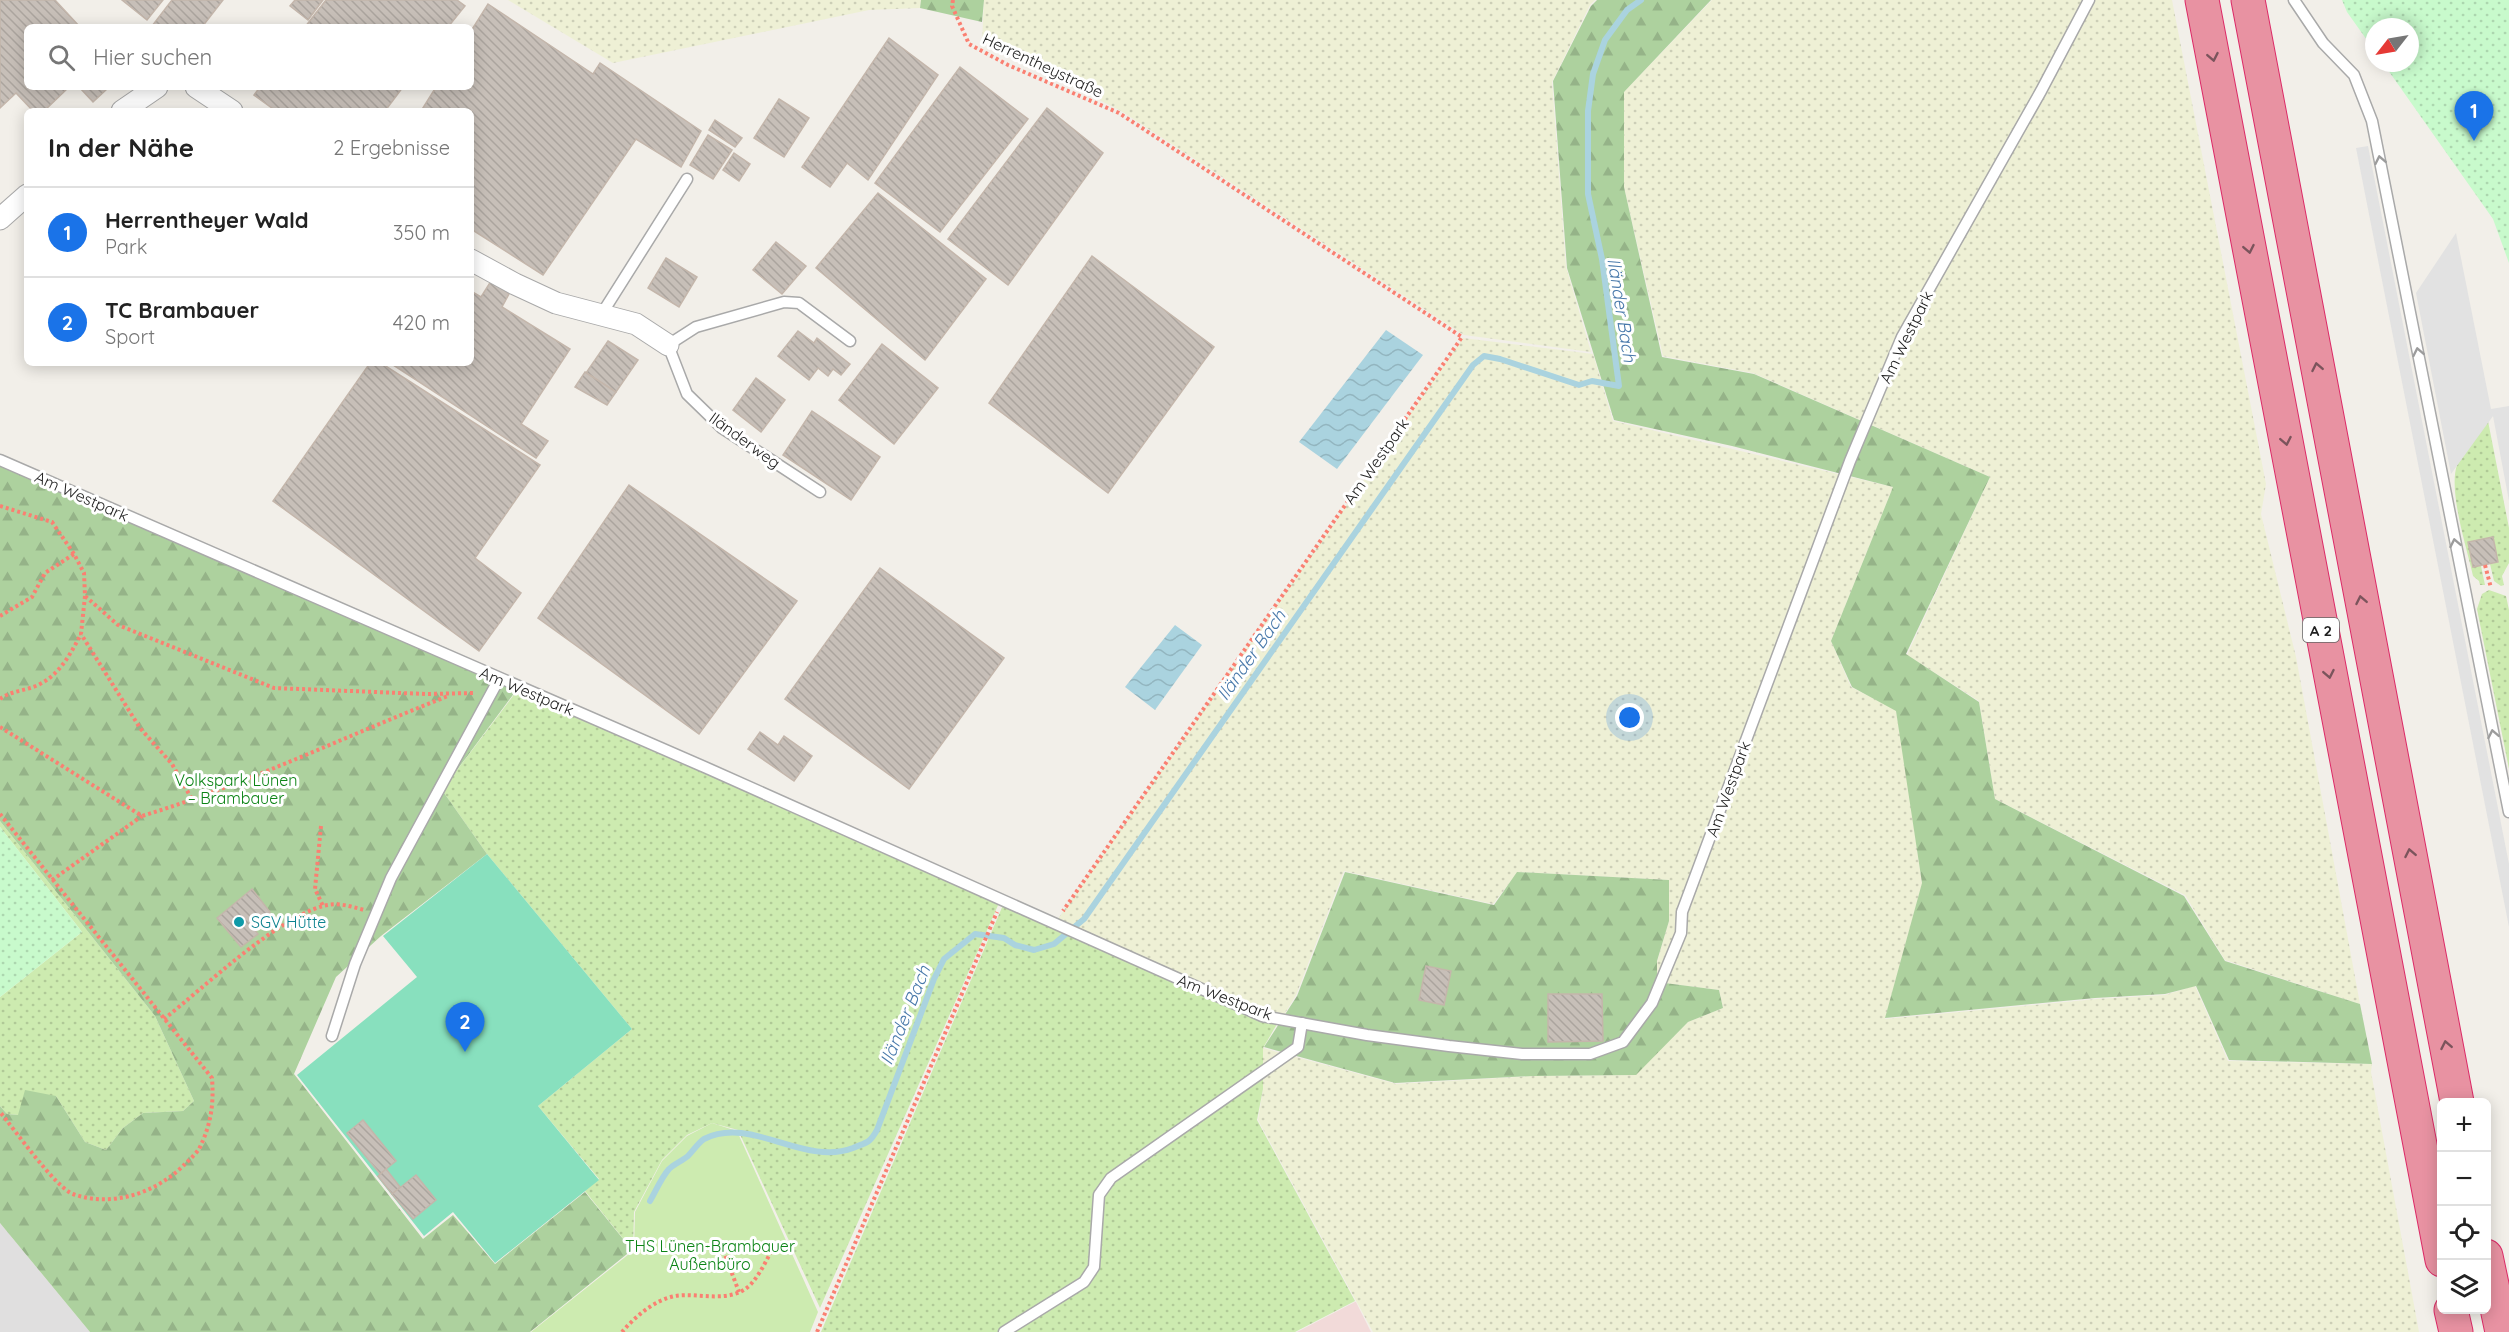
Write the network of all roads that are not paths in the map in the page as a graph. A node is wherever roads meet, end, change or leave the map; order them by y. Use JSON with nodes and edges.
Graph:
{"nodes":[{"id":1,"x":2089,"y":0,"type":"edge"},
{"id":2,"x":2202,"y":0,"type":"edge"},
{"id":3,"x":2248,"y":0,"type":"edge"},
{"id":4,"x":2294,"y":0,"type":"edge"},
{"id":5,"x":154,"y":90,"type":"edge"},
{"id":6,"x":200,"y":90,"type":"edge"},
{"id":7,"x":126,"y":108,"type":"edge"},
{"id":8,"x":228,"y":108,"type":"edge"},
{"id":9,"x":687,"y":179,"type":"dead end"},
{"id":10,"x":24,"y":198,"type":"edge"},
{"id":11,"x":0,"y":219,"type":"edge"},
{"id":12,"x":474,"y":262,"type":"edge"},
{"id":13,"x":602,"y":315,"type":"junction"},
{"id":14,"x":850,"y":341,"type":"dead end"},
{"id":15,"x":668,"y":345,"type":"junction"},
{"id":16,"x":0,"y":460,"type":"edge"},
{"id":17,"x":820,"y":492,"type":"dead end"},
{"id":18,"x":499,"y":679,"type":"junction"},
{"id":19,"x":2509,"y":812,"type":"edge"},
{"id":20,"x":1302,"y":1023,"type":"junction"},
{"id":21,"x":332,"y":1036,"type":"dead end"},
{"id":22,"x":2456,"y":1098,"type":"edge"},
{"id":23,"x":2437,"y":1234,"type":"edge"},
{"id":24,"x":2488,"y":1260,"type":"edge"},
{"id":25,"x":2452,"y":1314,"type":"edge"},
{"id":26,"x":1004,"y":1332,"type":"edge"},
{"id":27,"x":2456,"y":1332,"type":"edge"},
{"id":28,"x":2502,"y":1332,"type":"edge"}],
"edges":[{"from":1,"to":20,"type":"lane","name":"Am Westpark"},
{"from":2,"to":23,"type":"highway","number":"A 2","one_way":true},
{"from":22,"to":3,"type":"highway","one_way":true},
{"from":19,"to":4,"type":"lane","one_way":true},
{"from":5,"to":7,"type":"street"},
{"from":6,"to":8,"type":"street"},
{"from":9,"to":13,"type":"lane"},
{"from":10,"to":11,"type":"street"},
{"from":12,"to":13,"type":"street"},
{"from":13,"to":15,"type":"street"},
{"from":14,"to":15,"type":"lane"},
{"from":15,"to":17,"type":"lane","name":"Iländerweg"},
{"from":16,"to":18,"type":"lane","name":"Am Westpark"},
{"from":18,"to":20,"type":"lane","name":"Am Westpark"},
{"from":18,"to":21,"type":"lane"},
{"from":20,"to":26,"type":"lane"},
{"from":24,"to":28,"type":"highway"},
{"from":25,"to":27,"type":"highway"}]}
